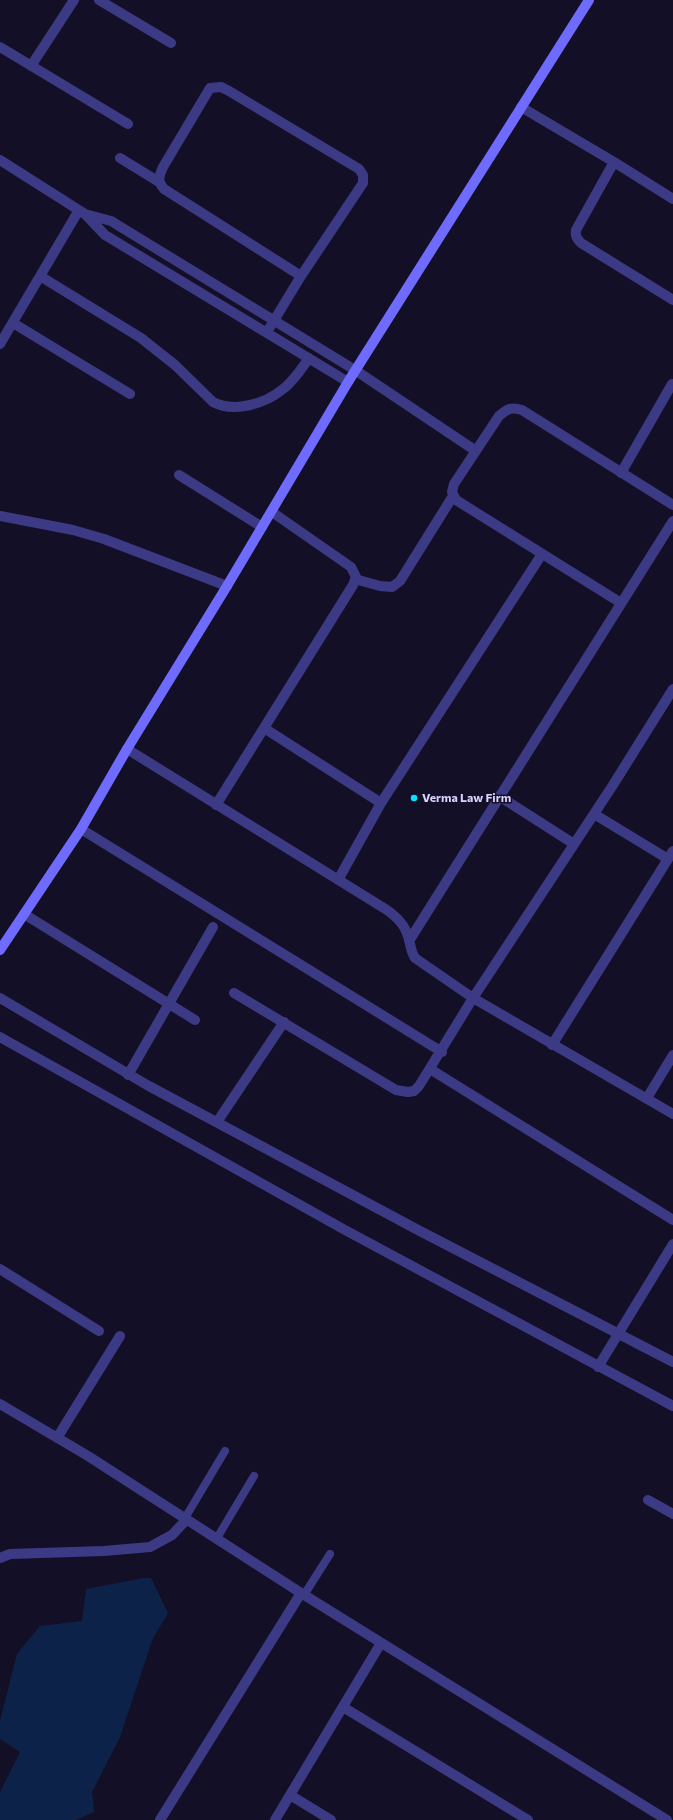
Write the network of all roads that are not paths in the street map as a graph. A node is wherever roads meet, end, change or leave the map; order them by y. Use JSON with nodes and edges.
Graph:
{"nodes":[{"id":1,"x":74,"y":0,"type":"edge"},
{"id":2,"x":99,"y":0,"type":"edge"},
{"id":3,"x":589,"y":0,"type":"edge"},
{"id":4,"x":171,"y":44,"type":"dead end"},
{"id":5,"x":0,"y":47,"type":"edge"},
{"id":6,"x":31,"y":66,"type":"junction"},
{"id":7,"x":521,"y":107,"type":"junction"},
{"id":8,"x":128,"y":124,"type":"dead end"},
{"id":9,"x":120,"y":158,"type":"dead end"},
{"id":10,"x":0,"y":160,"type":"edge"},
{"id":11,"x":614,"y":162,"type":"junction"},
{"id":12,"x":159,"y":182,"type":"junction"},
{"id":13,"x":673,"y":199,"type":"edge"},
{"id":14,"x":82,"y":212,"type":"junction"},
{"id":15,"x":40,"y":276,"type":"junction"},
{"id":16,"x":301,"y":276,"type":"junction"},
{"id":17,"x":673,"y":300,"type":"edge"},
{"id":18,"x":275,"y":319,"type":"junction"},
{"id":19,"x":13,"y":323,"type":"junction"},
{"id":20,"x":267,"y":332,"type":"junction"},
{"id":21,"x":0,"y":344,"type":"edge"},
{"id":22,"x":309,"y":358,"type":"junction"},
{"id":23,"x":355,"y":370,"type":"junction"},
{"id":24,"x":348,"y":382,"type":"junction"},
{"id":25,"x":672,"y":384,"type":"edge"},
{"id":26,"x":130,"y":394,"type":"dead end"},
{"id":27,"x":476,"y":452,"type":"junction"},
{"id":28,"x":621,"y":472,"type":"junction"},
{"id":29,"x":179,"y":475,"type":"dead end"},
{"id":30,"x":453,"y":496,"type":"junction"},
{"id":31,"x":673,"y":506,"type":"edge"},
{"id":32,"x":272,"y":512,"type":"junction"},
{"id":33,"x":0,"y":516,"type":"edge"},
{"id":34,"x":673,"y":521,"type":"edge"},
{"id":35,"x":262,"y":527,"type":"junction"},
{"id":36,"x":542,"y":554,"type":"junction"},
{"id":37,"x":355,"y":579,"type":"junction"},
{"id":38,"x":227,"y":586,"type":"junction"},
{"id":39,"x":621,"y":603,"type":"junction"},
{"id":40,"x":673,"y":689,"type":"edge"},
{"id":41,"x":264,"y":728,"type":"junction"},
{"id":42,"x":127,"y":749,"type":"junction"},
{"id":43,"x":499,"y":796,"type":"junction"},
{"id":44,"x":381,"y":803,"type":"junction"},
{"id":45,"x":216,"y":805,"type":"junction"},
{"id":46,"x":594,"y":814,"type":"junction"},
{"id":47,"x":81,"y":829,"type":"junction"},
{"id":48,"x":574,"y":844,"type":"junction"},
{"id":49,"x":670,"y":855,"type":"edge"},
{"id":50,"x":338,"y":880,"type":"junction"},
{"id":51,"x":24,"y":914,"type":"junction"},
{"id":52,"x":213,"y":927,"type":"dead end"},
{"id":53,"x":409,"y":941,"type":"junction"},
{"id":54,"x":0,"y":950,"type":"edge"},
{"id":55,"x":234,"y":993,"type":"dead end"},
{"id":56,"x":0,"y":998,"type":"edge"},
{"id":57,"x":473,"y":998,"type":"junction"},
{"id":58,"x":168,"y":1003,"type":"junction"},
{"id":59,"x":195,"y":1020,"type":"dead end"},
{"id":60,"x":284,"y":1022,"type":"junction"},
{"id":61,"x":0,"y":1037,"type":"edge"},
{"id":62,"x":552,"y":1045,"type":"junction"},
{"id":63,"x":442,"y":1052,"type":"junction"},
{"id":64,"x":673,"y":1055,"type":"edge"},
{"id":65,"x":430,"y":1069,"type":"junction"},
{"id":66,"x":128,"y":1075,"type":"junction"},
{"id":67,"x":647,"y":1098,"type":"junction"},
{"id":68,"x":673,"y":1114,"type":"edge"},
{"id":69,"x":217,"y":1122,"type":"junction"},
{"id":70,"x":673,"y":1220,"type":"edge"},
{"id":71,"x":673,"y":1244,"type":"edge"},
{"id":72,"x":0,"y":1269,"type":"edge"},
{"id":73,"x":99,"y":1330,"type":"dead end"},
{"id":74,"x":619,"y":1334,"type":"junction"},
{"id":75,"x":120,"y":1336,"type":"dead end"},
{"id":76,"x":673,"y":1362,"type":"edge"},
{"id":77,"x":598,"y":1367,"type":"junction"},
{"id":78,"x":0,"y":1404,"type":"edge"},
{"id":79,"x":673,"y":1406,"type":"edge"},
{"id":80,"x":57,"y":1438,"type":"junction"},
{"id":81,"x":225,"y":1451,"type":"dead end"},
{"id":82,"x":254,"y":1476,"type":"dead end"},
{"id":83,"x":648,"y":1500,"type":"dead end"},
{"id":84,"x":673,"y":1514,"type":"edge"},
{"id":85,"x":186,"y":1519,"type":"junction"},
{"id":86,"x":217,"y":1538,"type":"junction"},
{"id":87,"x":330,"y":1554,"type":"dead end"},
{"id":88,"x":0,"y":1558,"type":"edge"},
{"id":89,"x":303,"y":1594,"type":"junction"},
{"id":90,"x":381,"y":1643,"type":"junction"},
{"id":91,"x":343,"y":1707,"type":"junction"},
{"id":92,"x":290,"y":1795,"type":"junction"},
{"id":93,"x":160,"y":1820,"type":"edge"},
{"id":94,"x":275,"y":1820,"type":"edge"},
{"id":95,"x":331,"y":1820,"type":"edge"},
{"id":96,"x":528,"y":1820,"type":"edge"},
{"id":97,"x":667,"y":1820,"type":"edge"}],
"edges":[{"from":1,"to":6,"type":"street"},
{"from":2,"to":4,"type":"street"},
{"from":3,"to":7,"type":"street"},
{"from":5,"to":6,"type":"street"},
{"from":6,"to":8,"type":"street"},
{"from":7,"to":11,"type":"street"},
{"from":7,"to":23,"type":"street"},
{"from":9,"to":12,"type":"street"},
{"from":10,"to":14,"type":"street"},
{"from":11,"to":13,"type":"street"},
{"from":11,"to":17,"type":"street"},
{"from":12,"to":16,"type":"street"},
{"from":12,"to":16,"type":"street"},
{"from":14,"to":15,"type":"street"},
{"from":14,"to":18,"type":"street"},
{"from":14,"to":20,"type":"street"},
{"from":15,"to":19,"type":"street"},
{"from":15,"to":22,"type":"street"},
{"from":16,"to":18,"type":"street"},
{"from":18,"to":20,"type":"street"},
{"from":18,"to":23,"type":"street"},
{"from":19,"to":21,"type":"street"},
{"from":19,"to":26,"type":"street"},
{"from":20,"to":22,"type":"street"},
{"from":22,"to":24,"type":"street"},
{"from":23,"to":24,"type":"street"},
{"from":23,"to":27,"type":"street"},
{"from":24,"to":32,"type":"street"},
{"from":25,"to":28,"type":"street"},
{"from":27,"to":28,"type":"street"},
{"from":27,"to":30,"type":"street"},
{"from":28,"to":31,"type":"street"},
{"from":29,"to":35,"type":"street"},
{"from":30,"to":36,"type":"street"},
{"from":30,"to":37,"type":"street"},
{"from":32,"to":35,"type":"street"},
{"from":32,"to":37,"type":"street"},
{"from":33,"to":38,"type":"street"},
{"from":34,"to":39,"type":"street"},
{"from":35,"to":38,"type":"street"},
{"from":36,"to":39,"type":"street"},
{"from":36,"to":44,"type":"street"},
{"from":37,"to":41,"type":"street"},
{"from":38,"to":42,"type":"street"},
{"from":39,"to":43,"type":"street"},
{"from":40,"to":46,"type":"street"},
{"from":41,"to":44,"type":"street"},
{"from":41,"to":45,"type":"street"},
{"from":42,"to":45,"type":"street"},
{"from":42,"to":47,"type":"street"},
{"from":43,"to":48,"type":"street"},
{"from":43,"to":53,"type":"street"},
{"from":44,"to":50,"type":"street"},
{"from":45,"to":50,"type":"street"},
{"from":46,"to":48,"type":"street"},
{"from":46,"to":49,"type":"street"},
{"from":47,"to":51,"type":"street"},
{"from":47,"to":63,"type":"street"},
{"from":48,"to":57,"type":"street"},
{"from":49,"to":62,"type":"street"},
{"from":50,"to":53,"type":"street"},
{"from":51,"to":54,"type":"street"},
{"from":51,"to":58,"type":"street"},
{"from":52,"to":58,"type":"street"},
{"from":53,"to":57,"type":"street"},
{"from":55,"to":60,"type":"street"},
{"from":56,"to":66,"type":"street"},
{"from":57,"to":62,"type":"street"},
{"from":57,"to":63,"type":"street"},
{"from":58,"to":59,"type":"street"},
{"from":58,"to":66,"type":"street"},
{"from":60,"to":65,"type":"street"},
{"from":60,"to":69,"type":"street"},
{"from":61,"to":77,"type":"street"},
{"from":62,"to":67,"type":"street"},
{"from":63,"to":65,"type":"street"},
{"from":64,"to":67,"type":"street"},
{"from":65,"to":70,"type":"street"},
{"from":66,"to":69,"type":"street"},
{"from":67,"to":68,"type":"street"},
{"from":69,"to":74,"type":"street"},
{"from":71,"to":74,"type":"street"},
{"from":72,"to":73,"type":"street"},
{"from":74,"to":76,"type":"street"},
{"from":74,"to":77,"type":"street"},
{"from":75,"to":80,"type":"street"},
{"from":77,"to":79,"type":"street"},
{"from":78,"to":80,"type":"street"},
{"from":80,"to":85,"type":"street"},
{"from":81,"to":85,"type":"lane"},
{"from":82,"to":86,"type":"lane"},
{"from":83,"to":84,"type":"street"},
{"from":85,"to":86,"type":"street"},
{"from":85,"to":88,"type":"street"},
{"from":86,"to":89,"type":"street"},
{"from":87,"to":89,"type":"lane"},
{"from":89,"to":90,"type":"street"},
{"from":89,"to":93,"type":"street"},
{"from":90,"to":91,"type":"street"},
{"from":90,"to":97,"type":"street"},
{"from":91,"to":92,"type":"street"},
{"from":91,"to":96,"type":"street"},
{"from":92,"to":94,"type":"street"},
{"from":92,"to":95,"type":"street"}]}
